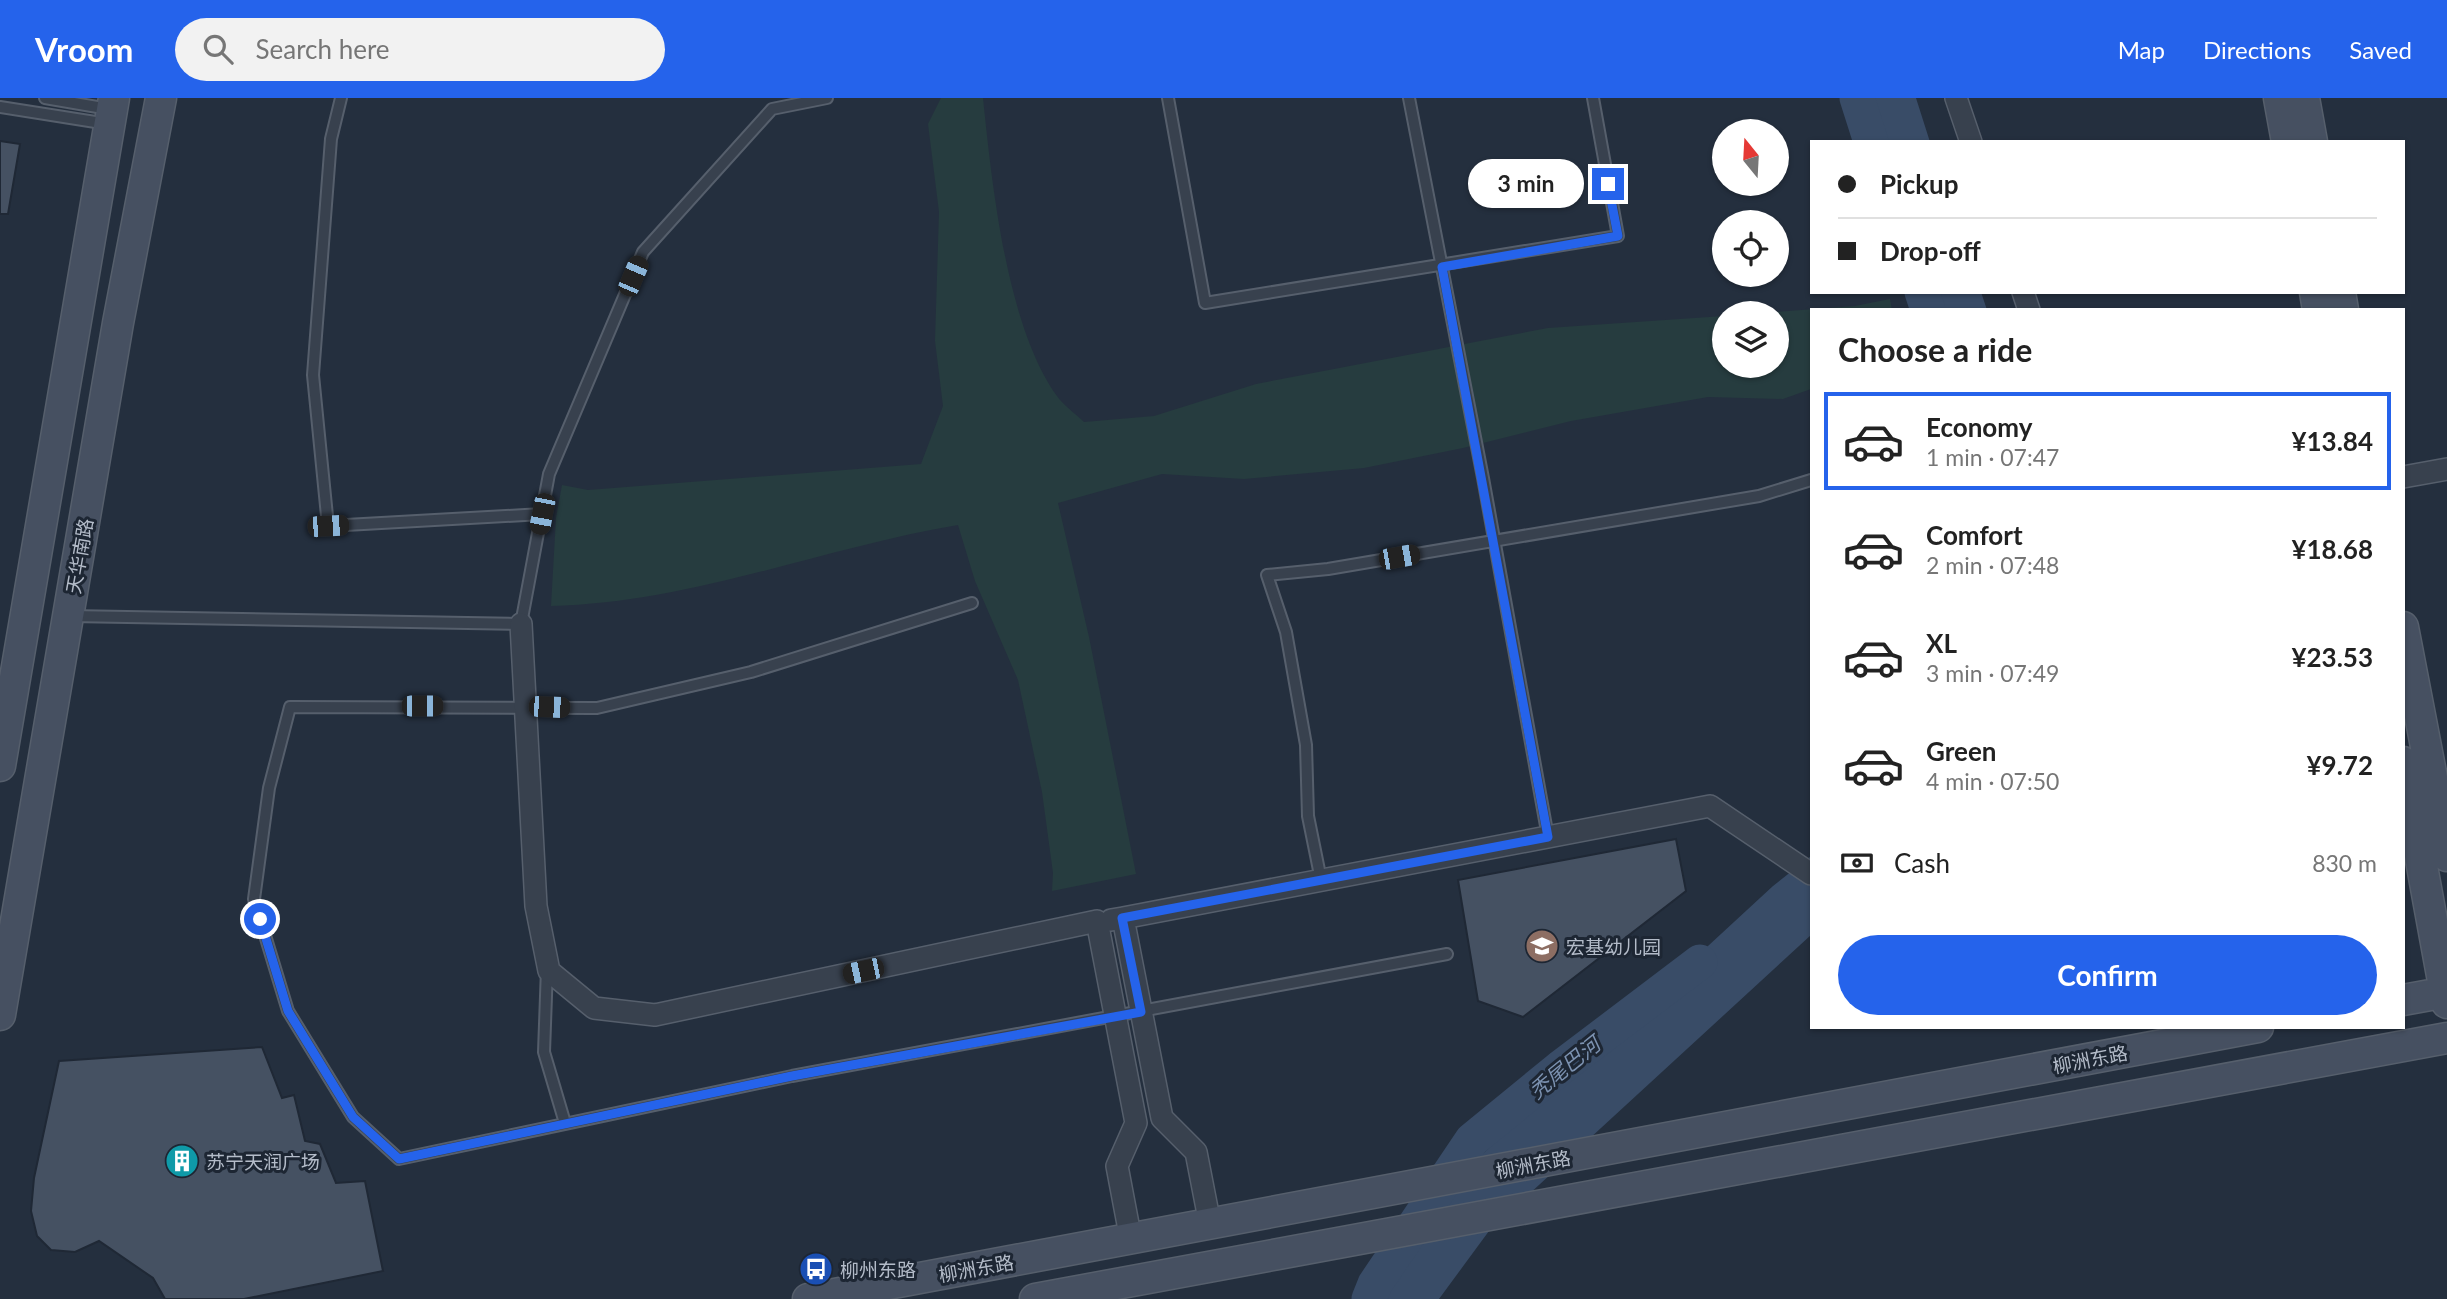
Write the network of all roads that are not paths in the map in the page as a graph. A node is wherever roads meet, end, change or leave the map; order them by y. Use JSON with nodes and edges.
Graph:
{"nodes":[{"id":1,"x":45,"y":98,"type":"edge"},
{"id":2,"x":160,"y":98,"type":"edge"},
{"id":3,"x":341,"y":98,"type":"edge"},
{"id":4,"x":827,"y":98,"type":"edge"},
{"id":5,"x":1168,"y":98,"type":"edge"},
{"id":6,"x":1409,"y":98,"type":"edge"},
{"id":7,"x":1593,"y":98,"type":"edge"},
{"id":8,"x":1956,"y":98,"type":"edge"},
{"id":9,"x":2279,"y":98,"type":"edge"},
{"id":10,"x":2304,"y":98,"type":"edge"},
{"id":11,"x":0,"y":107,"type":"edge"},
{"id":12,"x":112,"y":111,"type":"edge"},
{"id":13,"x":1970,"y":140,"type":"edge"},
{"id":14,"x":2287,"y":140,"type":"edge"},
{"id":15,"x":2312,"y":140,"type":"edge"},
{"id":16,"x":1442,"y":267,"type":"junction"},
{"id":17,"x":2447,"y":469,"type":"edge"},
{"id":18,"x":2405,"y":477,"type":"edge"},
{"id":19,"x":1810,"y":480,"type":"edge"},
{"id":20,"x":542,"y":514,"type":"junction"},
{"id":21,"x":1494,"y":540,"type":"junction"},
{"id":22,"x":972,"y":603,"type":"dead end"},
{"id":23,"x":69,"y":617,"type":"junction"},
{"id":24,"x":521,"y":624,"type":"junction"},
{"id":25,"x":2405,"y":636,"type":"edge"},
{"id":26,"x":525,"y":707,"type":"junction"},
{"id":27,"x":0,"y":766,"type":"edge"},
{"id":28,"x":2405,"y":773,"type":"edge"},
{"id":29,"x":1548,"y":837,"type":"junction"},
{"id":30,"x":2447,"y":856,"type":"edge"},
{"id":31,"x":1810,"y":873,"type":"edge"},
{"id":32,"x":1321,"y":880,"type":"junction"},
{"id":33,"x":1122,"y":918,"type":"junction"},
{"id":34,"x":1097,"y":921,"type":"junction"},
{"id":35,"x":1447,"y":954,"type":"dead end"},
{"id":36,"x":547,"y":958,"type":"junction"},
{"id":37,"x":2446,"y":996,"type":"edge"},
{"id":38,"x":2405,"y":1000,"type":"edge"},
{"id":39,"x":1141,"y":1012,"type":"junction"},
{"id":40,"x":0,"y":1015,"type":"edge"},
{"id":41,"x":1116,"y":1016,"type":"junction"},
{"id":42,"x":2247,"y":1029,"type":"edge"},
{"id":43,"x":2447,"y":1038,"type":"edge"},
{"id":44,"x":565,"y":1123,"type":"junction"},
{"id":45,"x":1210,"y":1224,"type":"junction"},
{"id":46,"x":1131,"y":1240,"type":"junction"},
{"id":47,"x":808,"y":1299,"type":"edge"},
{"id":48,"x":1035,"y":1299,"type":"edge"}],
"edges":[{"from":1,"to":12,"type":"lane"},
{"from":2,"to":23,"type":"main road","name":"天华南路"},
{"from":3,"to":20,"type":"lane"},
{"from":4,"to":20,"type":"lane"},
{"from":5,"to":16,"type":"lane"},
{"from":6,"to":16,"type":"lane"},
{"from":7,"to":16,"type":"lane"},
{"from":8,"to":13,"type":"street"},
{"from":9,"to":14,"type":"main road"},
{"from":10,"to":15,"type":"main road"},
{"from":11,"to":12,"type":"lane"},
{"from":12,"to":27,"type":"main road"},
{"from":16,"to":21,"type":"lane"},
{"from":17,"to":18,"type":"street"},
{"from":19,"to":21,"type":"lane"},
{"from":20,"to":24,"type":"lane"},
{"from":21,"to":29,"type":"lane"},
{"from":21,"to":32,"type":"lane"},
{"from":22,"to":26,"type":"lane"},
{"from":23,"to":24,"type":"lane"},
{"from":23,"to":40,"type":"main road","name":"天华南路"},
{"from":24,"to":26,"type":"street"},
{"from":25,"to":30,"type":"main road"},
{"from":26,"to":36,"type":"street"},
{"from":26,"to":44,"type":"lane"},
{"from":28,"to":37,"type":"main road"},
{"from":29,"to":31,"type":"street"},
{"from":29,"to":32,"type":"street"},
{"from":32,"to":33,"type":"street"},
{"from":33,"to":34,"type":"street"},
{"from":33,"to":39,"type":"street"},
{"from":34,"to":36,"type":"street"},
{"from":34,"to":41,"type":"street"},
{"from":35,"to":39,"type":"lane"},
{"from":36,"to":44,"type":"lane"},
{"from":37,"to":38,"type":"main road"},
{"from":39,"to":41,"type":"lane"},
{"from":39,"to":45,"type":"street"},
{"from":41,"to":44,"type":"lane"},
{"from":41,"to":46,"type":"street"},
{"from":42,"to":45,"type":"main road","name":"柳洲东路"},
{"from":43,"to":48,"type":"main road"},
{"from":45,"to":46,"type":"main road","name":"柳洲东路"},
{"from":46,"to":47,"type":"main road","name":"柳洲东路"}]}
